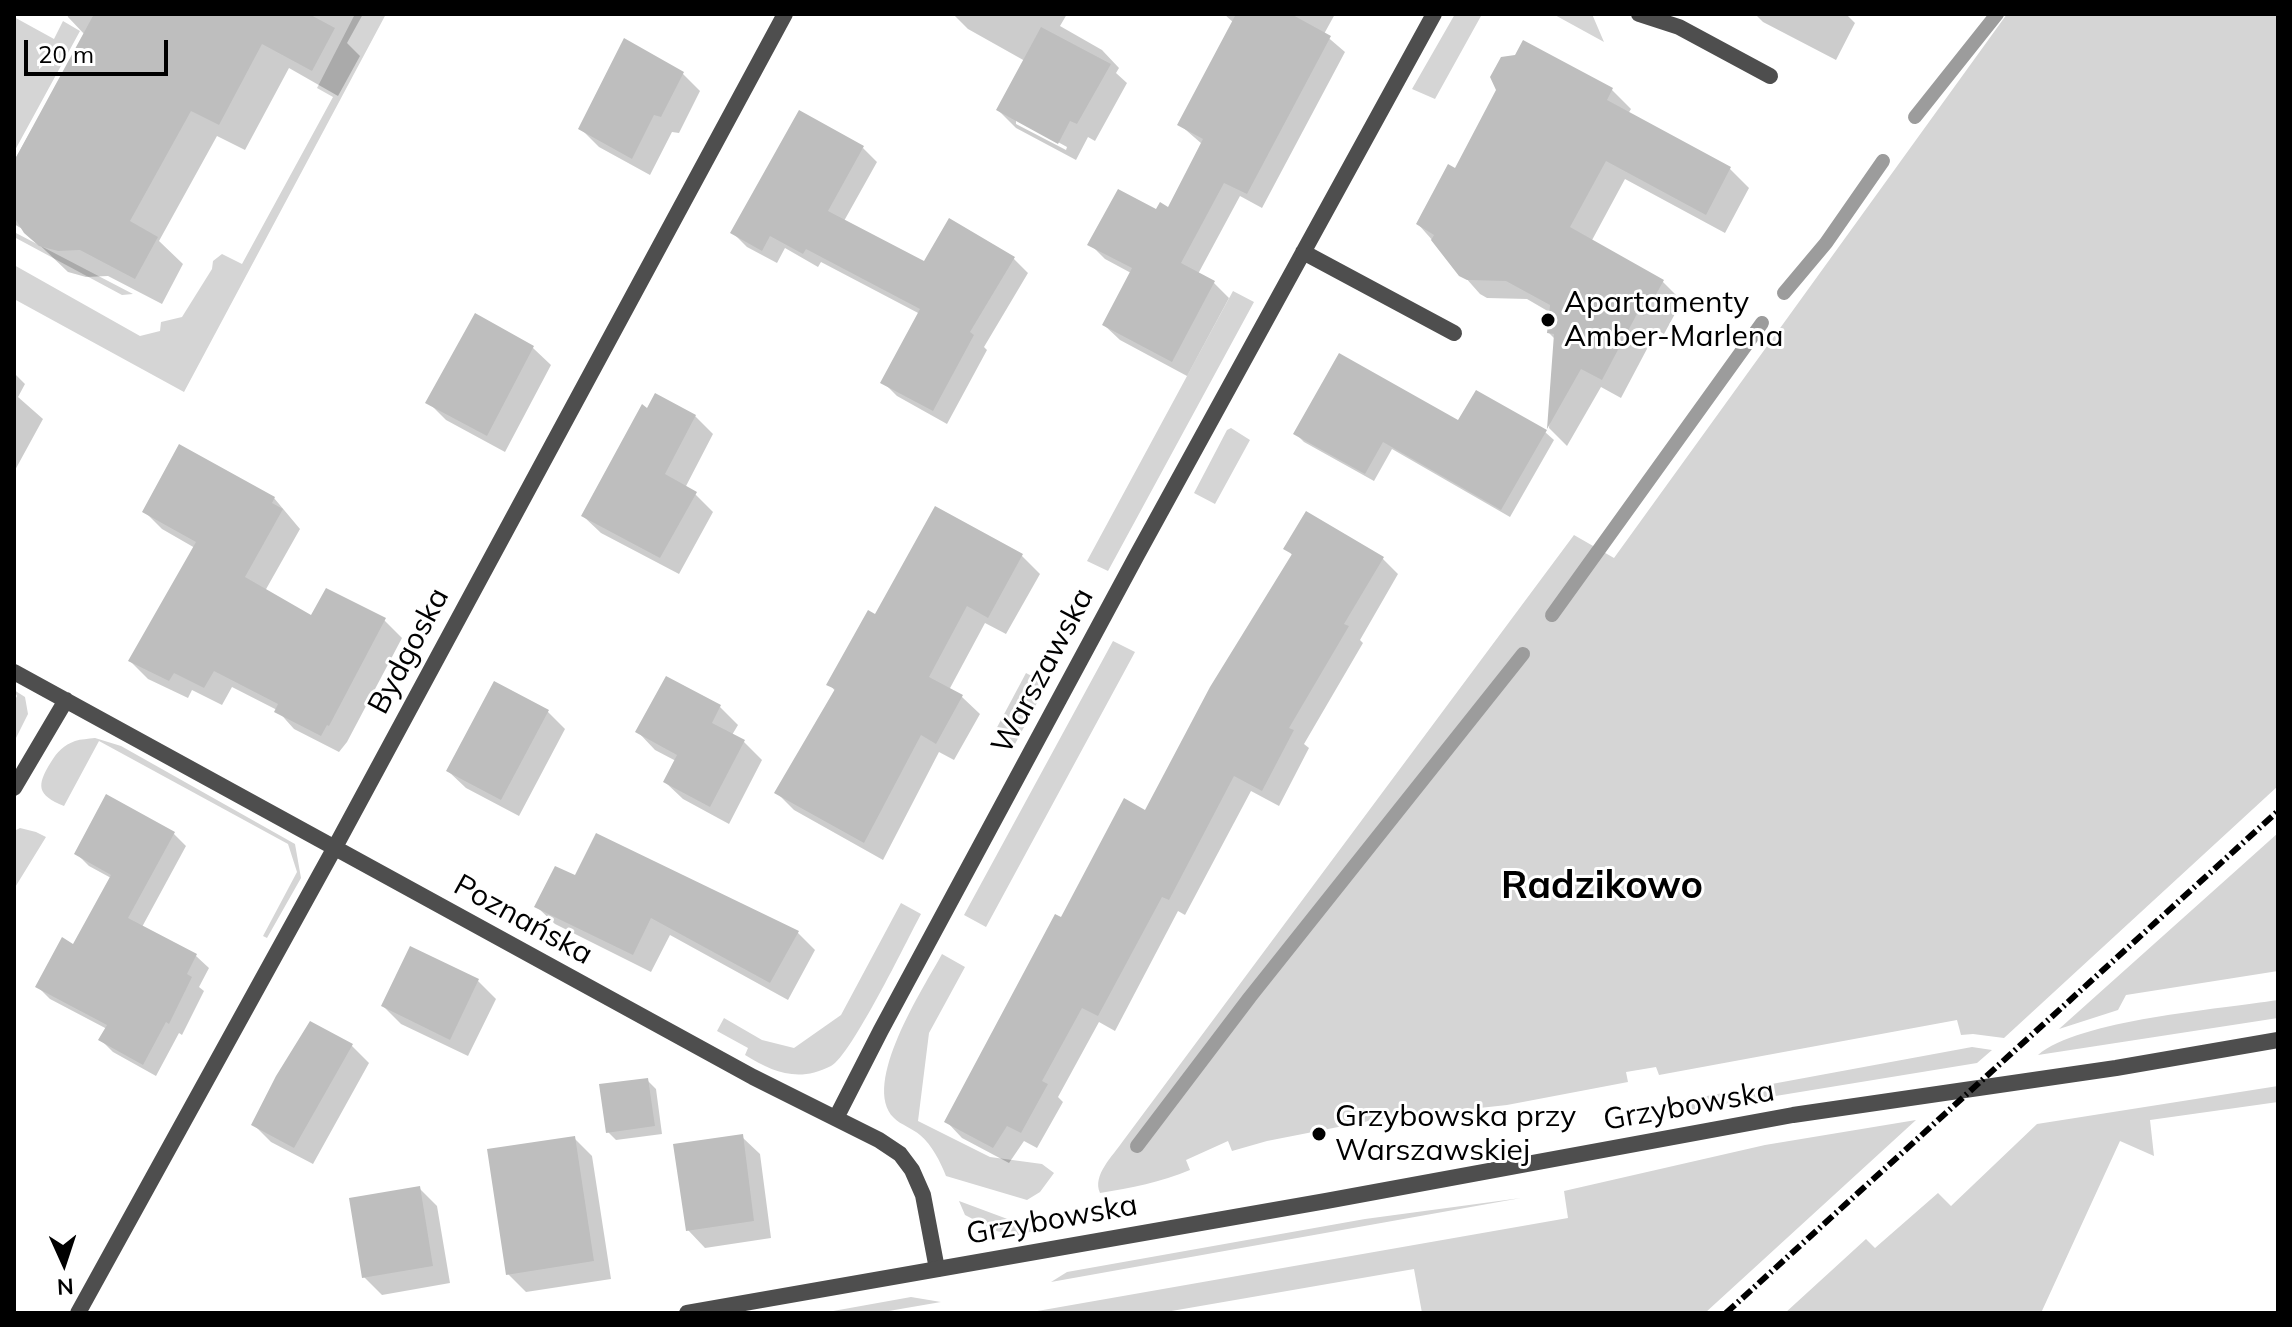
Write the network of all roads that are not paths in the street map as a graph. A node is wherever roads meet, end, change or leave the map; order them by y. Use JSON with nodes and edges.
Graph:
{"nodes":[{"id":1,"x":785,"y":14,"type":"edge"},
{"id":2,"x":1434,"y":14,"type":"edge"},
{"id":3,"x":1639,"y":14,"type":"edge"},
{"id":4,"x":1770,"y":76,"type":"dead end"},
{"id":5,"x":1303,"y":252,"type":"junction"},
{"id":6,"x":1454,"y":333,"type":"dead end"},
{"id":7,"x":14,"y":672,"type":"edge"},
{"id":8,"x":66,"y":700,"type":"junction"},
{"id":9,"x":14,"y":788,"type":"edge"},
{"id":10,"x":334,"y":849,"type":"junction"},
{"id":11,"x":2278,"y":1040,"type":"edge"},
{"id":12,"x":836,"y":1118,"type":"junction"},
{"id":13,"x":937,"y":1269,"type":"junction"},
{"id":14,"x":78,"y":1313,"type":"edge"},
{"id":15,"x":687,"y":1313,"type":"edge"}],
"edges":[{"from":1,"to":10,"type":"street","name":"Bydgoska"},
{"from":2,"to":5,"type":"street","name":"Warszawska"},
{"from":3,"to":4,"type":"street"},
{"from":5,"to":6,"type":"street"},
{"from":5,"to":12,"type":"street","name":"Warszawska"},
{"from":7,"to":8,"type":"street","name":"Poznańska"},
{"from":8,"to":9,"type":"street"},
{"from":8,"to":10,"type":"street","name":"Poznańska"},
{"from":10,"to":12,"type":"street","name":"Poznańska"},
{"from":10,"to":14,"type":"street","name":"Bydgoska"},
{"from":11,"to":13,"type":"street","name":"Grzybowska"},
{"from":12,"to":13,"type":"street","name":"Poznańska"},
{"from":13,"to":15,"type":"street","name":"Grzybowska"}]}
